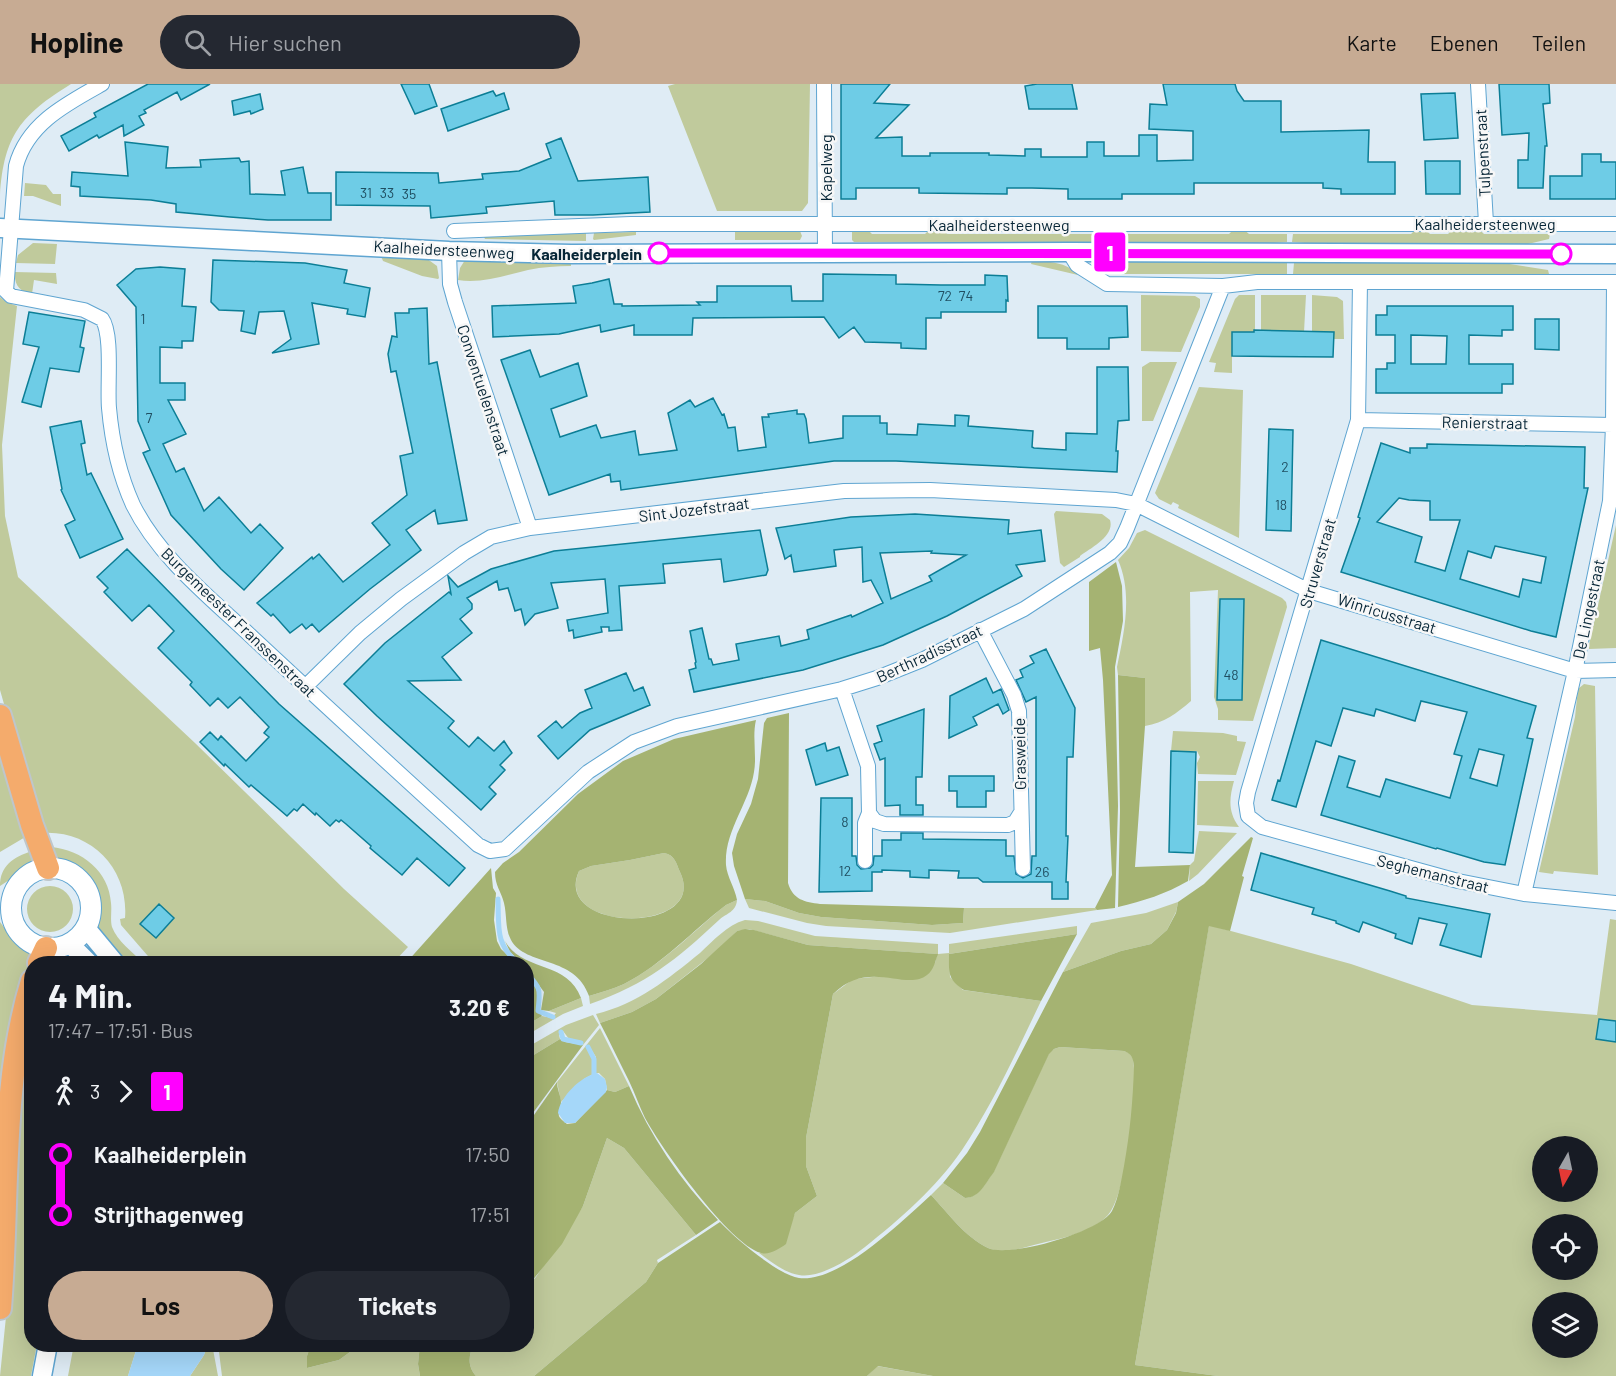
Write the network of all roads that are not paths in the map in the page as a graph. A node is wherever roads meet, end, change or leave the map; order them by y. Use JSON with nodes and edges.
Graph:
{"nodes":[{"id":1,"x":102,"y":84,"type":"edge"},
{"id":2,"x":824,"y":84,"type":"edge"},
{"id":3,"x":1478,"y":84,"type":"edge"},
{"id":4,"x":1486,"y":223,"type":"junction"},
{"id":5,"x":1616,"y":224,"type":"edge"},
{"id":6,"x":825,"y":225,"type":"junction"},
{"id":7,"x":5,"y":228,"type":"edge"},
{"id":8,"x":454,"y":231,"type":"dead end"},
{"id":9,"x":449,"y":251,"type":"junction"},
{"id":10,"x":825,"y":252,"type":"junction"},
{"id":11,"x":1069,"y":252,"type":"junction"},
{"id":12,"x":1616,"y":254,"type":"edge"},
{"id":13,"x":1360,"y":282,"type":"junction"},
{"id":14,"x":1615,"y":282,"type":"edge"},
{"id":15,"x":1223,"y":286,"type":"junction"},
{"id":16,"x":1358,"y":420,"type":"junction"},
{"id":17,"x":1613,"y":425,"type":"junction"},
{"id":18,"x":1136,"y":504,"type":"junction"},
{"id":19,"x":530,"y":528,"type":"junction"},
{"id":20,"x":1309,"y":591,"type":"junction"},
{"id":21,"x":980,"y":630,"type":"junction"},
{"id":22,"x":1616,"y":670,"type":"edge"},
{"id":23,"x":1575,"y":671,"type":"junction"},
{"id":24,"x":305,"y":687,"type":"junction"},
{"id":25,"x":842,"y":689,"type":"junction"},
{"id":26,"x":0,"y":716,"type":"edge"},
{"id":27,"x":869,"y":813,"type":"junction"},
{"id":28,"x":1020,"y":814,"type":"junction"},
{"id":29,"x":1254,"y":822,"type":"junction"},
{"id":30,"x":1245,"y":833,"type":"dead end"},
{"id":31,"x":484,"y":849,"type":"joint"},
{"id":32,"x":865,"y":861,"type":"dead end"},
{"id":33,"x":48,"y":868,"type":"junction"},
{"id":34,"x":1023,"y":869,"type":"dead end"},
{"id":35,"x":1524,"y":894,"type":"junction"},
{"id":36,"x":6,"y":895,"type":"edge"},
{"id":37,"x":1616,"y":903,"type":"edge"},
{"id":38,"x":6,"y":915,"type":"edge"},
{"id":39,"x":86,"y":928,"type":"junction"},
{"id":40,"x":70,"y":944,"type":"junction"},
{"id":41,"x":42,"y":956,"type":"edge"},
{"id":42,"x":82,"y":956,"type":"edge"},
{"id":43,"x":109,"y":956,"type":"edge"},
{"id":44,"x":24,"y":1009,"type":"edge"},
{"id":45,"x":0,"y":1308,"type":"edge"},
{"id":46,"x":46,"y":1352,"type":"edge"},
{"id":47,"x":42,"y":1376,"type":"edge"}],
"edges":[{"from":1,"to":7,"type":"street"},
{"from":2,"to":6,"type":"street","name":"Kapelweg"},
{"from":3,"to":4,"type":"street","name":"Tulpenstraat"},
{"from":4,"to":5,"type":"street","name":"Kaalheidersteenweg"},
{"from":4,"to":6,"type":"street","name":"Kaalheidersteenweg"},
{"from":6,"to":8,"type":"street","name":"Kaalheidersteenweg"},
{"from":6,"to":10,"type":"street","name":"Kapelweg"},
{"from":7,"to":9,"type":"street","name":"Kaalheidersteenweg"},
{"from":7,"to":24,"type":"street","name":"Burgemeester Franssenstraat"},
{"from":9,"to":10,"type":"street","name":"Kaalheidersteenweg"},
{"from":9,"to":19,"type":"street","name":"Conventuelenstraat"},
{"from":10,"to":11,"type":"street","name":"Kaalheidersteenweg"},
{"from":11,"to":12,"type":"street","name":"Kaalheidersteenweg"},
{"from":11,"to":15,"type":"street","name":"Kaalheidersteenweg"},
{"from":13,"to":14,"type":"street","name":"Kaalheidersteenweg"},
{"from":13,"to":15,"type":"street","name":"Kaalheidersteenweg"},
{"from":13,"to":16,"type":"street","name":"Struverstraat"},
{"from":14,"to":17,"type":"street","name":"De Lingestraat"},
{"from":15,"to":18,"type":"street","name":"Berthradisstraat"},
{"from":16,"to":17,"type":"street","name":"Renierstraat"},
{"from":16,"to":20,"type":"street","name":"Struverstraat"},
{"from":17,"to":23,"type":"street","name":"De Lingestraat"},
{"from":18,"to":19,"type":"street","name":"Sint Jozefstraat"},
{"from":18,"to":20,"type":"street","name":"Winricusstraat"},
{"from":18,"to":21,"type":"street","name":"Berthradisstraat"},
{"from":19,"to":24,"type":"street","name":"Sint Jozefstraat"},
{"from":20,"to":23,"type":"street","name":"Winricusstraat"},
{"from":20,"to":29,"type":"street","name":"Struverstraat"},
{"from":21,"to":25,"type":"street","name":"Berthradisstraat"},
{"from":21,"to":28,"type":"street","name":"Grasweide"},
{"from":22,"to":23,"type":"street","name":"Winricusstraat"},
{"from":23,"to":35,"type":"street","name":"De Lingestraat"},
{"from":24,"to":31,"type":"street","name":"Burgemeester Franssenstraat"},
{"from":25,"to":27,"type":"street"},
{"from":25,"to":31,"type":"street","name":"Berthradisstraat"},
{"from":26,"to":33,"type":"highway"},
{"from":27,"to":28,"type":"street","name":"Grasweide"},
{"from":27,"to":32,"type":"street"},
{"from":28,"to":34,"type":"street","name":"Grasweide"},
{"from":29,"to":30,"type":"street"},
{"from":29,"to":35,"type":"street","name":"Seghemanstraat"},
{"from":33,"to":36,"type":"main road"},
{"from":33,"to":39,"type":"main road"},
{"from":35,"to":37,"type":"street","name":"Seghemanstraat"},
{"from":36,"to":38,"type":"main road"},
{"from":38,"to":41,"type":"main road"},
{"from":39,"to":40,"type":"main road"},
{"from":39,"to":43,"type":"street"},
{"from":40,"to":41,"type":"main road"},
{"from":40,"to":42,"type":"street"},
{"from":44,"to":45,"type":"highway"},
{"from":46,"to":47,"type":"street"}]}
